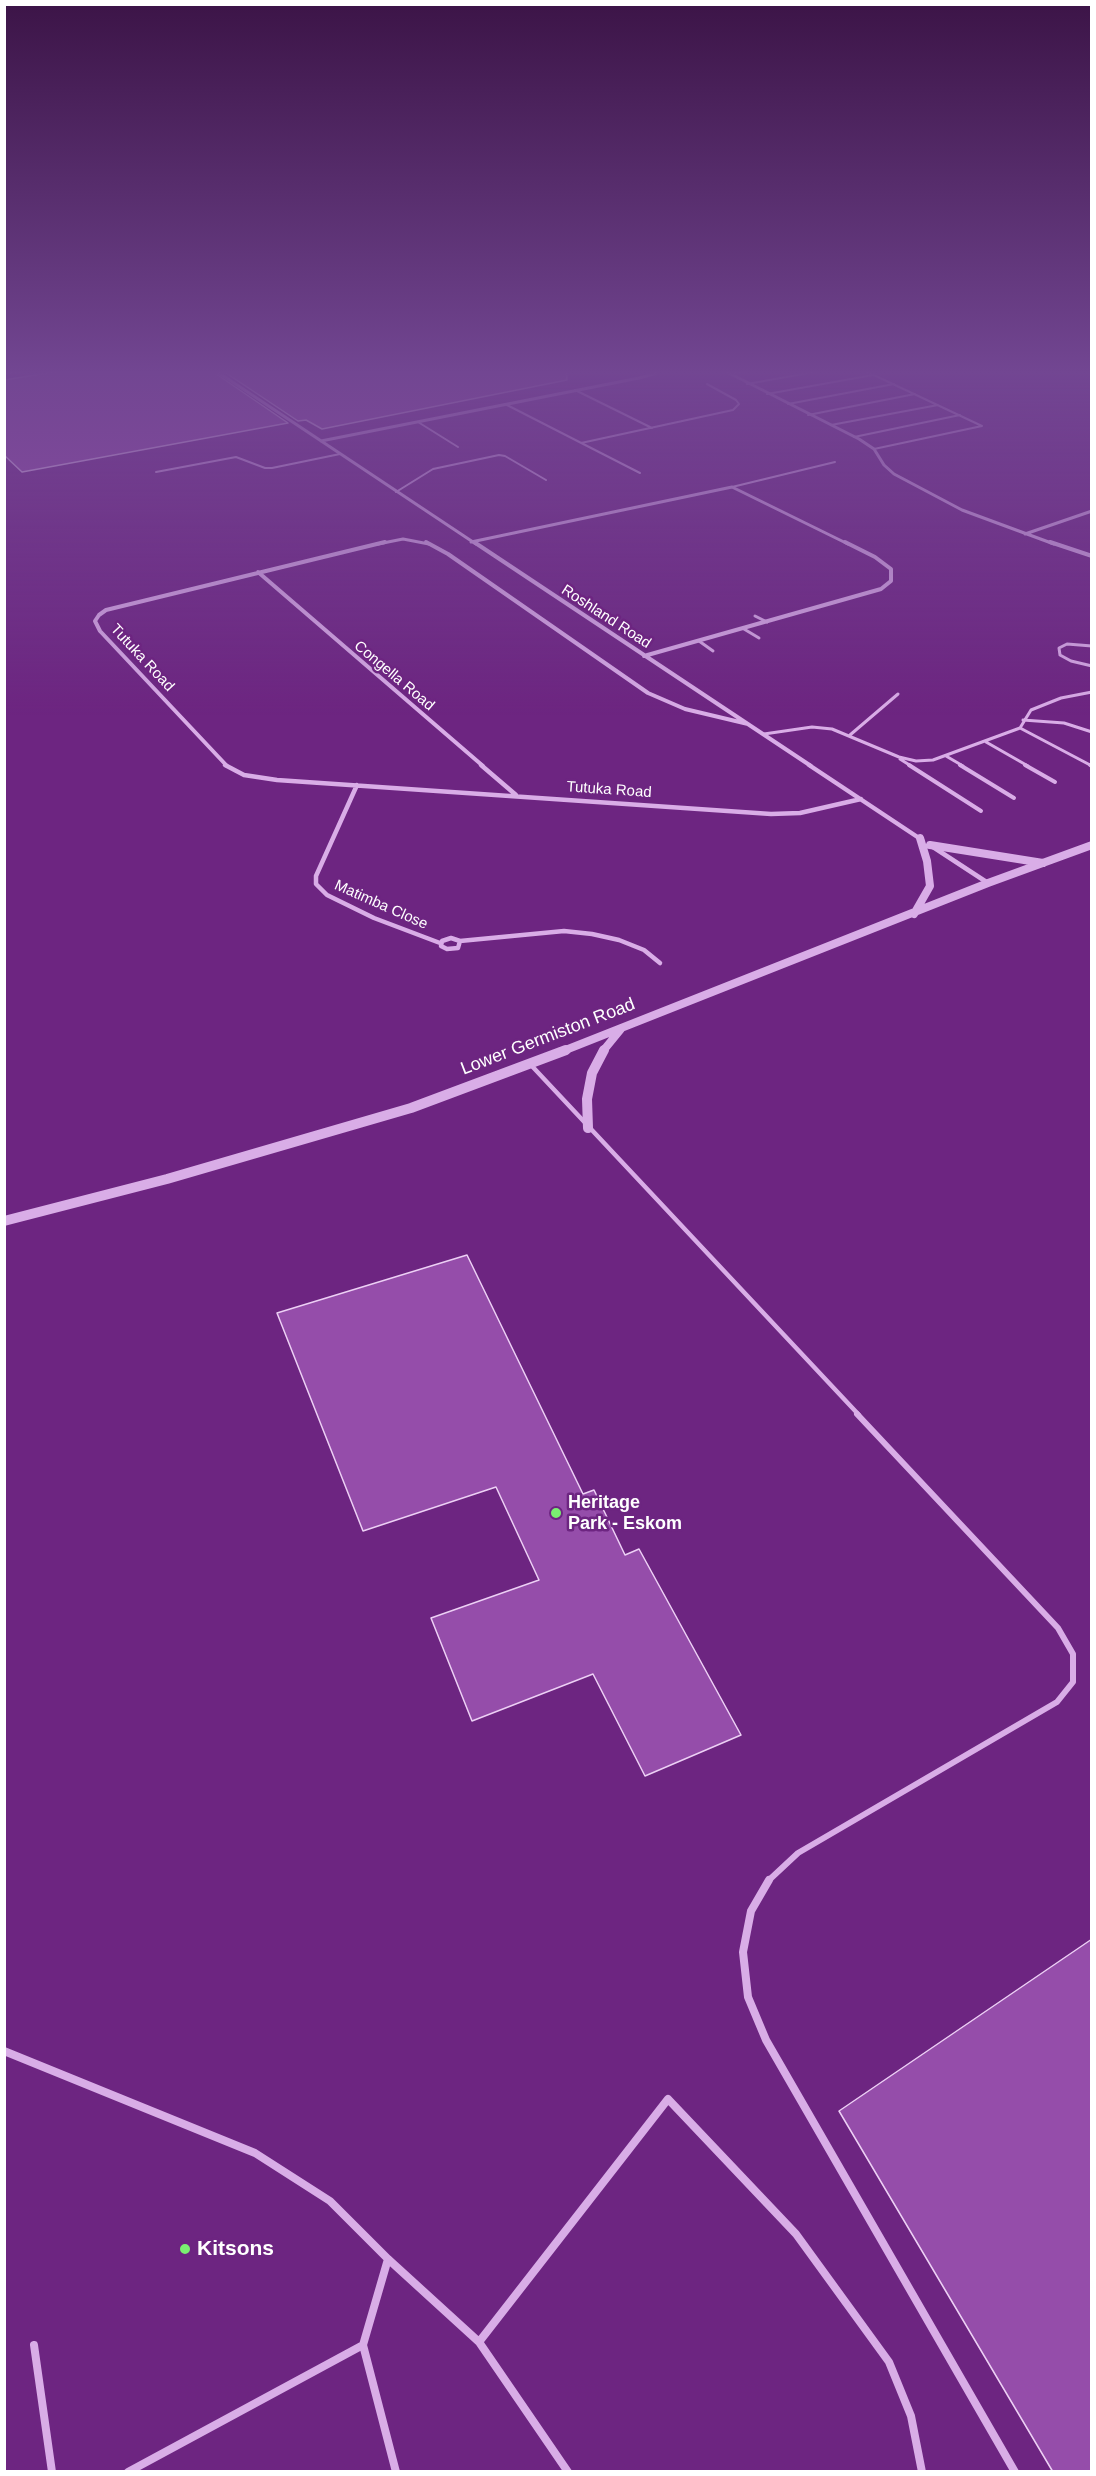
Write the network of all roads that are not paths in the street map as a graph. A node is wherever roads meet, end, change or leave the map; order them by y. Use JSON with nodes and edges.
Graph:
{"nodes":[{"id":1,"x":385,"y":485,"type":"edge"},
{"id":2,"x":408,"y":485,"type":"edge"},
{"id":3,"x":742,"y":485,"type":"edge"},
{"id":4,"x":914,"y":485,"type":"edge"},
{"id":5,"x":732,"y":487,"type":"junction"},
{"id":6,"x":396,"y":492,"type":"junction"},
{"id":7,"x":1092,"y":511,"type":"edge"},
{"id":8,"x":1024,"y":534,"type":"junction"},
{"id":9,"x":471,"y":542,"type":"junction"},
{"id":10,"x":1092,"y":556,"type":"edge"},
{"id":11,"x":258,"y":572,"type":"junction"},
{"id":12,"x":755,"y":616,"type":"dead end"},
{"id":13,"x":767,"y":622,"type":"junction"},
{"id":14,"x":744,"y":629,"type":"junction"},
{"id":15,"x":759,"y":638,"type":"dead end"},
{"id":16,"x":699,"y":641,"type":"junction"},
{"id":17,"x":1092,"y":646,"type":"edge"},
{"id":18,"x":713,"y":651,"type":"dead end"},
{"id":19,"x":644,"y":656,"type":"junction"},
{"id":20,"x":1092,"y":666,"type":"edge"},
{"id":21,"x":1092,"y":692,"type":"edge"},
{"id":22,"x":898,"y":694,"type":"dead end"},
{"id":23,"x":1023,"y":720,"type":"junction"},
{"id":24,"x":748,"y":724,"type":"junction"},
{"id":25,"x":1020,"y":728,"type":"junction"},
{"id":26,"x":1092,"y":732,"type":"edge"},
{"id":27,"x":764,"y":734,"type":"junction"},
{"id":28,"x":850,"y":735,"type":"junction"},
{"id":29,"x":986,"y":742,"type":"junction"},
{"id":30,"x":946,"y":756,"type":"junction"},
{"id":31,"x":899,"y":757,"type":"junction"},
{"id":32,"x":1092,"y":766,"type":"edge"},
{"id":33,"x":1054,"y":782,"type":"dead end"},
{"id":34,"x":357,"y":785,"type":"junction"},
{"id":35,"x":517,"y":795,"type":"junction"},
{"id":36,"x":1014,"y":798,"type":"dead end"},
{"id":37,"x":861,"y":799,"type":"junction"},
{"id":38,"x":981,"y":812,"type":"dead end"},
{"id":39,"x":920,"y":838,"type":"junction"},
{"id":40,"x":930,"y":845,"type":"junction"},
{"id":41,"x":1092,"y":845,"type":"edge"},
{"id":42,"x":1046,"y":863,"type":"junction"},
{"id":43,"x":988,"y":883,"type":"junction"},
{"id":44,"x":914,"y":914,"type":"junction"},
{"id":45,"x":460,"y":941,"type":"junction"},
{"id":46,"x":440,"y":943,"type":"junction"},
{"id":47,"x":660,"y":963,"type":"dead end"},
{"id":48,"x":623,"y":1026,"type":"junction"},
{"id":49,"x":530,"y":1064,"type":"junction"},
{"id":50,"x":588,"y":1128,"type":"junction"},
{"id":51,"x":4,"y":1221,"type":"edge"},
{"id":52,"x":4,"y":2051,"type":"edge"},
{"id":53,"x":388,"y":2259,"type":"junction"},
{"id":54,"x":479,"y":2342,"type":"junction"},
{"id":55,"x":34,"y":2345,"type":"dead end"},
{"id":56,"x":363,"y":2345,"type":"junction"},
{"id":57,"x":52,"y":2472,"type":"edge"},
{"id":58,"x":128,"y":2472,"type":"edge"},
{"id":59,"x":396,"y":2472,"type":"edge"},
{"id":60,"x":568,"y":2472,"type":"edge"},
{"id":61,"x":922,"y":2472,"type":"edge"},
{"id":62,"x":1015,"y":2472,"type":"edge"}],
"edges":[{"from":1,"to":6,"type":"street","name":"Roshland Road"},
{"from":2,"to":6,"type":"lane"},
{"from":3,"to":5,"type":"lane"},
{"from":4,"to":8,"type":"street"},
{"from":5,"to":9,"type":"street"},
{"from":5,"to":13,"type":"street"},
{"from":6,"to":9,"type":"street","name":"Roshland Road"},
{"from":7,"to":8,"type":"street"},
{"from":8,"to":10,"type":"street"},
{"from":9,"to":19,"type":"street","name":"Roshland Road"},
{"from":11,"to":24,"type":"street","name":"Tutuka Road"},
{"from":11,"to":34,"type":"street","name":"Tutuka Road"},
{"from":11,"to":35,"type":"street","name":"Congella Road"},
{"from":12,"to":13,"type":"lane"},
{"from":13,"to":14,"type":"street"},
{"from":14,"to":15,"type":"lane"},
{"from":14,"to":16,"type":"street"},
{"from":16,"to":18,"type":"lane"},
{"from":16,"to":19,"type":"street"},
{"from":17,"to":20,"type":"lane"},
{"from":19,"to":24,"type":"street","name":"Roshland Road"},
{"from":21,"to":23,"type":"lane"},
{"from":22,"to":28,"type":"lane"},
{"from":23,"to":25,"type":"lane"},
{"from":23,"to":26,"type":"lane"},
{"from":24,"to":27,"type":"street","name":"Roshland Road"},
{"from":25,"to":29,"type":"lane"},
{"from":25,"to":32,"type":"lane"},
{"from":27,"to":28,"type":"lane"},
{"from":27,"to":37,"type":"street","name":"Roshland Road"},
{"from":28,"to":31,"type":"lane"},
{"from":29,"to":30,"type":"lane"},
{"from":29,"to":33,"type":"lane"},
{"from":30,"to":31,"type":"lane"},
{"from":30,"to":36,"type":"lane"},
{"from":31,"to":38,"type":"lane"},
{"from":34,"to":35,"type":"street","name":"Tutuka Road"},
{"from":34,"to":46,"type":"street","name":"Matimba Close"},
{"from":35,"to":37,"type":"street","name":"Tutuka Road"},
{"from":37,"to":39,"type":"street","name":"Roshland Road"},
{"from":39,"to":40,"type":"street","name":"Roshland Road"},
{"from":39,"to":44,"type":"street"},
{"from":40,"to":42,"type":"street"},
{"from":40,"to":43,"type":"street","name":"Roshland Road"},
{"from":41,"to":42,"type":"street","name":"Lower Germiston Road"},
{"from":42,"to":43,"type":"street","name":"Lower Germiston Road"},
{"from":43,"to":44,"type":"street","name":"Lower Germiston Road"},
{"from":44,"to":48,"type":"street","name":"Lower Germiston Road"},
{"from":45,"to":46,"type":"street"},
{"from":45,"to":46,"type":"street"},
{"from":45,"to":47,"type":"street"},
{"from":48,"to":49,"type":"street","name":"Lower Germiston Road"},
{"from":48,"to":50,"type":"street"},
{"from":49,"to":50,"type":"lane"},
{"from":49,"to":51,"type":"street","name":"Lower Germiston Road"},
{"from":50,"to":62,"type":"lane"},
{"from":52,"to":53,"type":"lane"},
{"from":53,"to":54,"type":"lane"},
{"from":53,"to":56,"type":"lane"},
{"from":54,"to":60,"type":"lane"},
{"from":54,"to":61,"type":"lane"},
{"from":55,"to":57,"type":"lane"},
{"from":56,"to":58,"type":"lane"},
{"from":56,"to":59,"type":"lane"}]}
